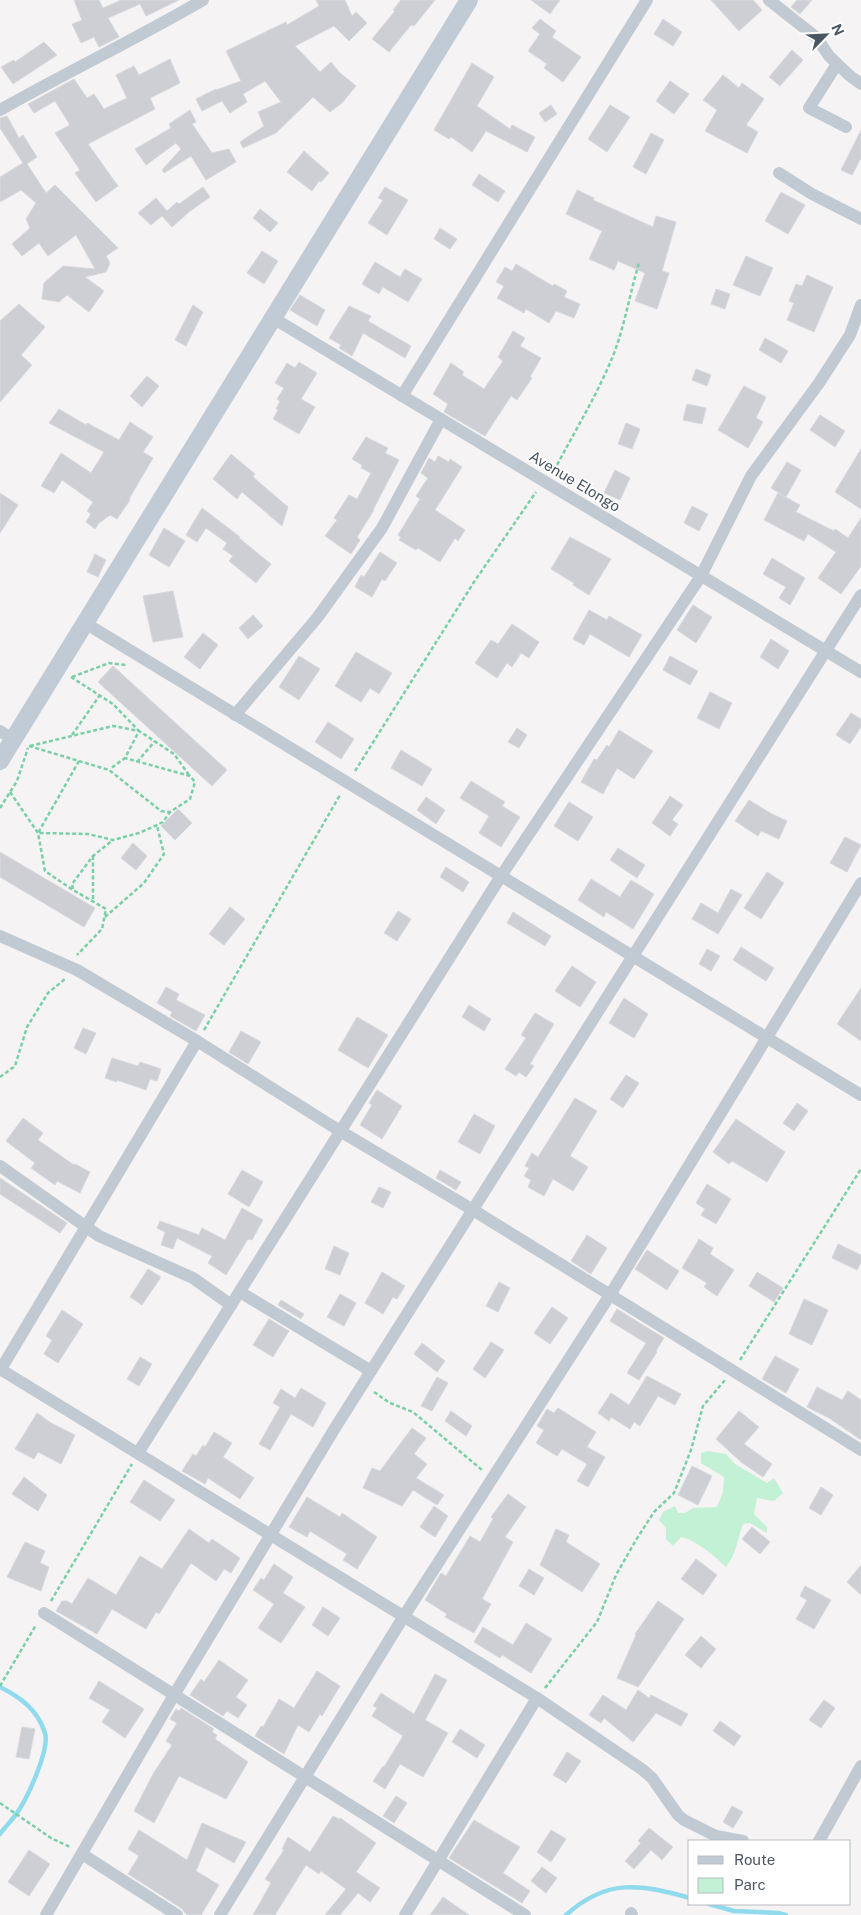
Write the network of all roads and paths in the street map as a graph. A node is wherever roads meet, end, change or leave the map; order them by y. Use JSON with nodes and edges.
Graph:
{"nodes":[{"id":1,"x":203,"y":0,"type":"edge"},
{"id":2,"x":469,"y":0,"type":"edge"},
{"id":3,"x":648,"y":0,"type":"edge"},
{"id":4,"x":769,"y":0,"type":"edge"},
{"id":5,"x":838,"y":64,"type":"junction"},
{"id":6,"x":861,"y":84,"type":"edge"},
{"id":7,"x":0,"y":110,"type":"edge"},
{"id":8,"x":846,"y":127,"type":"dead end"},
{"id":9,"x":779,"y":173,"type":"dead end"},
{"id":10,"x":861,"y":219,"type":"edge"},
{"id":11,"x":640,"y":263,"type":"dead end"},
{"id":12,"x":861,"y":305,"type":"edge"},
{"id":13,"x":273,"y":318,"type":"junction"},
{"id":14,"x":402,"y":396,"type":"junction"},
{"id":15,"x":441,"y":419,"type":"junction"},
{"id":16,"x":544,"y":481,"type":"junction"},
{"id":17,"x":701,"y":576,"type":"junction"},
{"id":18,"x":861,"y":595,"type":"edge"},
{"id":19,"x":84,"y":623,"type":"junction"},
{"id":20,"x":825,"y":650,"type":"junction"},
{"id":21,"x":135,"y":666,"type":"dead end"},
{"id":22,"x":861,"y":672,"type":"edge"},
{"id":23,"x":72,"y":676,"type":"junction"},
{"id":24,"x":57,"y":681,"type":"junction"},
{"id":25,"x":100,"y":695,"type":"junction"},
{"id":26,"x":235,"y":715,"type":"junction"},
{"id":27,"x":139,"y":731,"type":"junction"},
{"id":28,"x":71,"y":736,"type":"junction"},
{"id":29,"x":33,"y":738,"type":"dead end"},
{"id":30,"x":14,"y":739,"type":"edge"},
{"id":31,"x":155,"y":741,"type":"junction"},
{"id":32,"x":124,"y":758,"type":"junction"},
{"id":33,"x":0,"y":761,"type":"edge"},
{"id":34,"x":79,"y":761,"type":"junction"},
{"id":35,"x":137,"y":762,"type":"junction"},
{"id":36,"x":109,"y":770,"type":"junction"},
{"id":37,"x":190,"y":776,"type":"junction"},
{"id":38,"x":347,"y":783,"type":"junction"},
{"id":39,"x":10,"y":792,"type":"junction"},
{"id":40,"x":0,"y":808,"type":"edge"},
{"id":41,"x":170,"y":812,"type":"junction"},
{"id":42,"x":157,"y":825,"type":"junction"},
{"id":43,"x":38,"y":833,"type":"junction"},
{"id":44,"x":113,"y":840,"type":"junction"},
{"id":45,"x":92,"y":856,"type":"junction"},
{"id":46,"x":501,"y":876,"type":"junction"},
{"id":47,"x":861,"y":883,"type":"edge"},
{"id":48,"x":73,"y":890,"type":"junction"},
{"id":49,"x":93,"y":901,"type":"junction"},
{"id":50,"x":106,"y":917,"type":"junction"},
{"id":51,"x":0,"y":936,"type":"edge"},
{"id":52,"x":633,"y":956,"type":"junction"},
{"id":53,"x":77,"y":970,"type":"junction"},
{"id":54,"x":766,"y":1037,"type":"junction"},
{"id":55,"x":197,"y":1041,"type":"junction"},
{"id":56,"x":0,"y":1077,"type":"edge"},
{"id":57,"x":861,"y":1095,"type":"edge"},
{"id":58,"x":340,"y":1131,"type":"junction"},
{"id":59,"x":0,"y":1166,"type":"edge"},
{"id":60,"x":861,"y":1169,"type":"edge"},
{"id":61,"x":473,"y":1210,"type":"junction"},
{"id":62,"x":86,"y":1227,"type":"junction"},
{"id":63,"x":240,"y":1292,"type":"junction"},
{"id":64,"x":610,"y":1295,"type":"junction"},
{"id":65,"x":231,"y":1305,"type":"junction"},
{"id":66,"x":0,"y":1369,"type":"edge"},
{"id":67,"x":371,"y":1371,"type":"junction"},
{"id":68,"x":734,"y":1371,"type":"junction"},
{"id":69,"x":362,"y":1384,"type":"junction"},
{"id":70,"x":861,"y":1450,"type":"edge"},
{"id":71,"x":138,"y":1453,"type":"junction"},
{"id":72,"x":492,"y":1479,"type":"junction"},
{"id":73,"x":270,"y":1534,"type":"junction"},
{"id":74,"x":44,"y":1613,"type":"junction"},
{"id":75,"x":404,"y":1616,"type":"junction"},
{"id":76,"x":0,"y":1686,"type":"edge"},
{"id":77,"x":174,"y":1695,"type":"junction"},
{"id":78,"x":537,"y":1698,"type":"junction"},
{"id":79,"x":861,"y":1766,"type":"edge"},
{"id":80,"x":305,"y":1777,"type":"junction"},
{"id":81,"x":0,"y":1803,"type":"edge"},
{"id":82,"x":738,"y":1840,"type":"edge"},
{"id":83,"x":820,"y":1840,"type":"edge"},
{"id":84,"x":82,"y":1854,"type":"junction"},
{"id":85,"x":438,"y":1860,"type":"junction"},
{"id":86,"x":46,"y":1915,"type":"edge"},
{"id":87,"x":176,"y":1915,"type":"edge"},
{"id":88,"x":220,"y":1915,"type":"edge"},
{"id":89,"x":405,"y":1915,"type":"edge"},
{"id":90,"x":525,"y":1915,"type":"edge"}],
"edges":[{"from":1,"to":7,"type":"street"},
{"from":2,"to":13,"type":"street"},
{"from":3,"to":14,"type":"street"},
{"from":4,"to":5,"type":"street"},
{"from":5,"to":6,"type":"street"},
{"from":5,"to":8,"type":"street"},
{"from":9,"to":10,"type":"street"},
{"from":11,"to":16,"type":"path"},
{"from":12,"to":17,"type":"street"},
{"from":13,"to":14,"type":"street","name":"Avenue Elongo"},
{"from":13,"to":19,"type":"street"},
{"from":14,"to":15,"type":"street","name":"Avenue Elongo"},
{"from":15,"to":16,"type":"street","name":"Avenue Elongo"},
{"from":15,"to":26,"type":"street"},
{"from":16,"to":17,"type":"street","name":"Avenue Elongo"},
{"from":16,"to":38,"type":"path"},
{"from":17,"to":20,"type":"street","name":"Avenue Elongo"},
{"from":17,"to":46,"type":"street"},
{"from":18,"to":20,"type":"street"},
{"from":19,"to":24,"type":"street"},
{"from":19,"to":26,"type":"street"},
{"from":20,"to":22,"type":"street","name":"Avenue Elongo"},
{"from":20,"to":52,"type":"street"},
{"from":21,"to":23,"type":"path"},
{"from":23,"to":24,"type":"path"},
{"from":23,"to":24,"type":"path"},
{"from":23,"to":25,"type":"path"},
{"from":24,"to":30,"type":"street"},
{"from":25,"to":27,"type":"path"},
{"from":25,"to":28,"type":"path"},
{"from":26,"to":38,"type":"street"},
{"from":27,"to":28,"type":"path"},
{"from":27,"to":31,"type":"path"},
{"from":27,"to":32,"type":"path"},
{"from":28,"to":30,"type":"path"},
{"from":29,"to":30,"type":"path"},
{"from":30,"to":33,"type":"street"},
{"from":30,"to":34,"type":"path"},
{"from":30,"to":39,"type":"path"},
{"from":31,"to":35,"type":"path"},
{"from":31,"to":37,"type":"path"},
{"from":32,"to":35,"type":"path"},
{"from":32,"to":36,"type":"path"},
{"from":34,"to":36,"type":"path"},
{"from":34,"to":43,"type":"path"},
{"from":35,"to":37,"type":"path"},
{"from":36,"to":41,"type":"path"},
{"from":37,"to":41,"type":"path"},
{"from":38,"to":46,"type":"street"},
{"from":38,"to":55,"type":"path"},
{"from":39,"to":40,"type":"path"},
{"from":39,"to":43,"type":"path"},
{"from":41,"to":42,"type":"path"},
{"from":42,"to":44,"type":"path"},
{"from":42,"to":50,"type":"path"},
{"from":43,"to":44,"type":"path"},
{"from":43,"to":48,"type":"path"},
{"from":44,"to":45,"type":"path"},
{"from":45,"to":48,"type":"path"},
{"from":45,"to":49,"type":"path"},
{"from":46,"to":52,"type":"street"},
{"from":46,"to":58,"type":"street"},
{"from":47,"to":54,"type":"street"},
{"from":48,"to":49,"type":"path"},
{"from":49,"to":50,"type":"path"},
{"from":50,"to":53,"type":"path"},
{"from":51,"to":53,"type":"street"},
{"from":52,"to":54,"type":"street"},
{"from":52,"to":61,"type":"street"},
{"from":53,"to":55,"type":"street"},
{"from":53,"to":56,"type":"path"},
{"from":54,"to":57,"type":"street"},
{"from":54,"to":64,"type":"street"},
{"from":55,"to":58,"type":"street"},
{"from":55,"to":62,"type":"street"},
{"from":58,"to":61,"type":"street"},
{"from":58,"to":63,"type":"street"},
{"from":59,"to":62,"type":"street"},
{"from":60,"to":68,"type":"path"},
{"from":61,"to":64,"type":"street"},
{"from":61,"to":67,"type":"street"},
{"from":62,"to":65,"type":"street"},
{"from":62,"to":66,"type":"street"},
{"from":63,"to":65,"type":"street"},
{"from":63,"to":67,"type":"street"},
{"from":64,"to":68,"type":"street"},
{"from":64,"to":72,"type":"street"},
{"from":65,"to":71,"type":"street"},
{"from":66,"to":71,"type":"street"},
{"from":67,"to":69,"type":"street"},
{"from":68,"to":70,"type":"street"},
{"from":68,"to":78,"type":"path"},
{"from":69,"to":72,"type":"path"},
{"from":69,"to":73,"type":"street"},
{"from":71,"to":73,"type":"street"},
{"from":71,"to":74,"type":"path"},
{"from":72,"to":75,"type":"street"},
{"from":73,"to":75,"type":"street"},
{"from":73,"to":77,"type":"street"},
{"from":74,"to":76,"type":"path"},
{"from":74,"to":77,"type":"street"},
{"from":75,"to":78,"type":"street"},
{"from":75,"to":80,"type":"street"},
{"from":77,"to":80,"type":"street"},
{"from":77,"to":84,"type":"street"},
{"from":78,"to":82,"type":"street"},
{"from":78,"to":85,"type":"street"},
{"from":79,"to":83,"type":"street"},
{"from":80,"to":85,"type":"street"},
{"from":80,"to":88,"type":"street"},
{"from":81,"to":84,"type":"path"},
{"from":84,"to":86,"type":"street"},
{"from":84,"to":87,"type":"street"},
{"from":85,"to":89,"type":"street"},
{"from":85,"to":90,"type":"street"}]}
